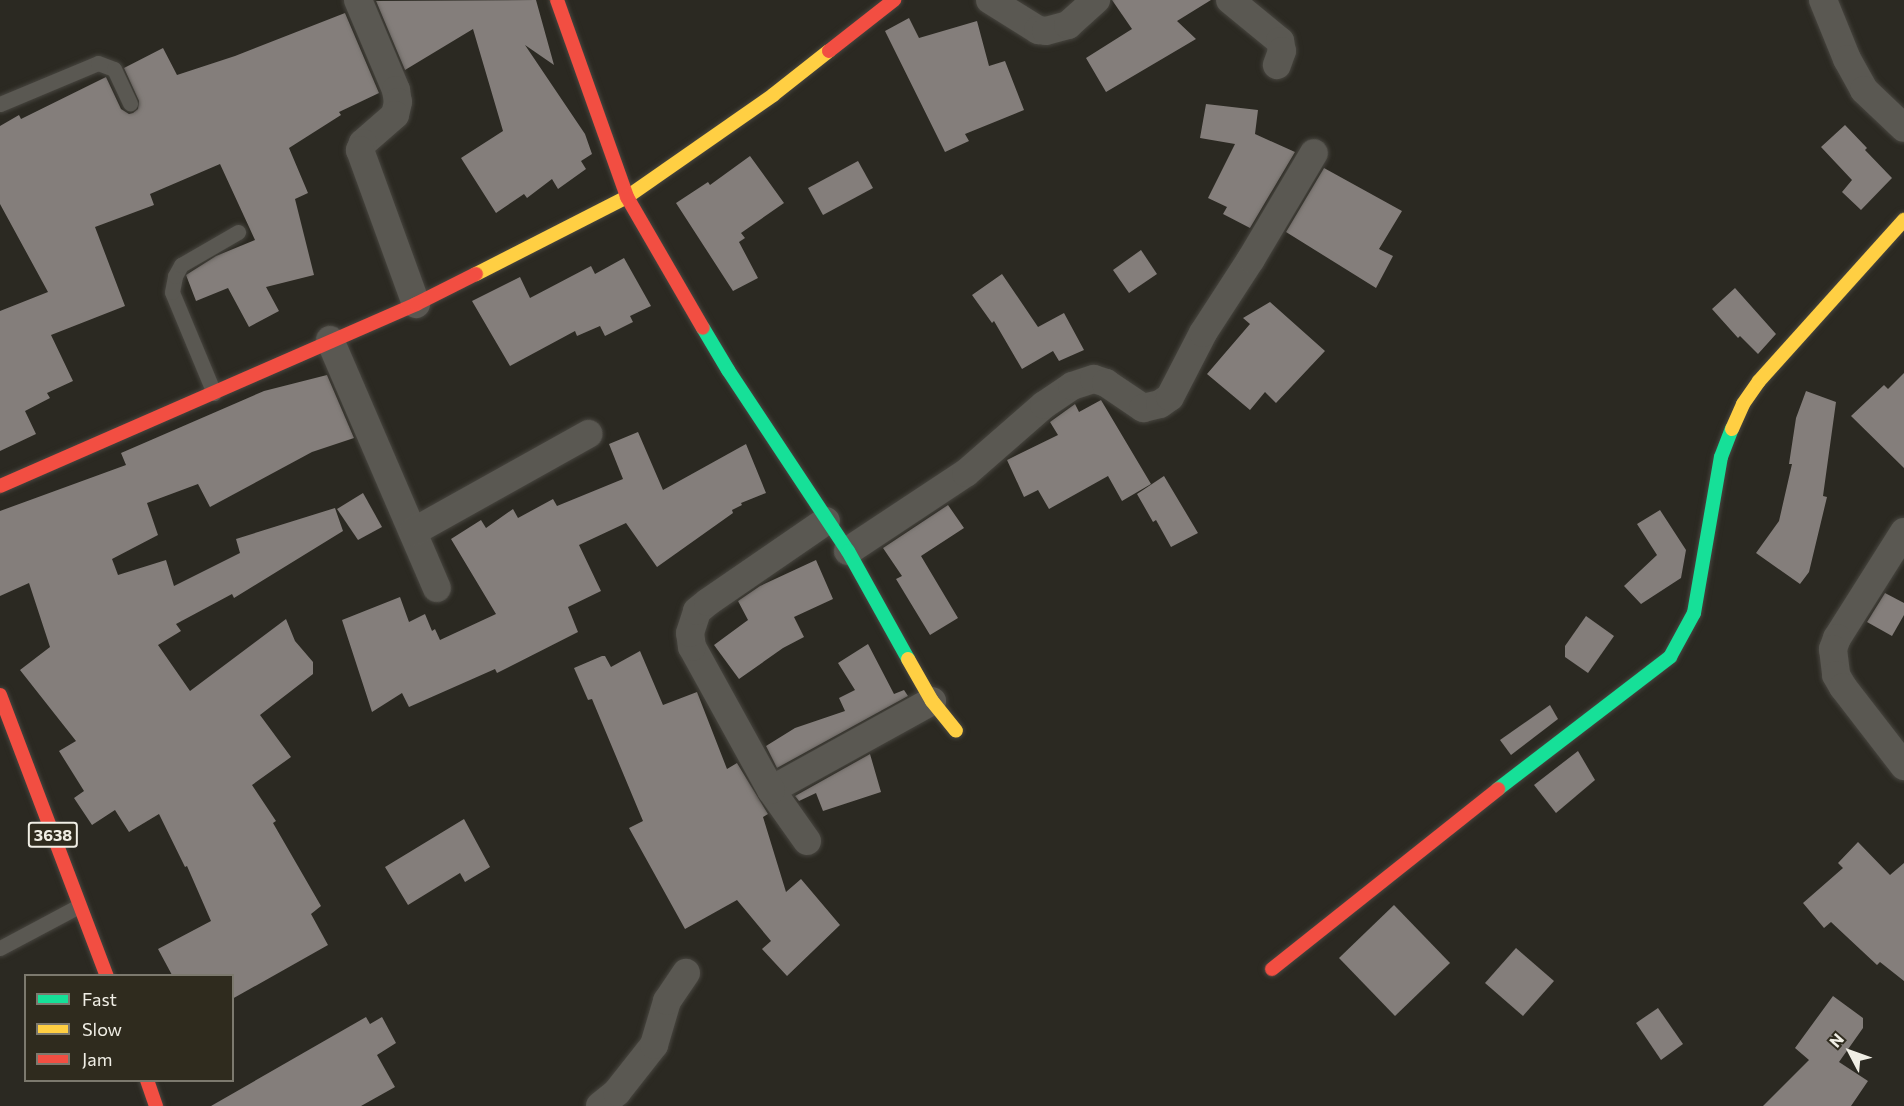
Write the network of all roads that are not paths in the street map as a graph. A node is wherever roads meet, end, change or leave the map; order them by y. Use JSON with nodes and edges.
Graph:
{"nodes":[{"id":1,"x":358,"y":0,"type":"edge"},
{"id":2,"x":557,"y":0,"type":"edge"},
{"id":3,"x":894,"y":0,"type":"edge"},
{"id":4,"x":990,"y":0,"type":"edge"},
{"id":5,"x":1096,"y":0,"type":"edge"},
{"id":6,"x":1230,"y":0,"type":"edge"},
{"id":7,"x":1823,"y":0,"type":"edge"},
{"id":8,"x":1277,"y":65,"type":"dead end"},
{"id":9,"x":0,"y":104,"type":"edge"},
{"id":10,"x":130,"y":104,"type":"dead end"},
{"id":11,"x":1904,"y":128,"type":"edge"},
{"id":12,"x":1314,"y":153,"type":"dead end"},
{"id":13,"x":627,"y":197,"type":"junction"},
{"id":14,"x":1904,"y":220,"type":"edge"},
{"id":15,"x":238,"y":232,"type":"dead end"},
{"id":16,"x":416,"y":304,"type":"junction"},
{"id":17,"x":330,"y":340,"type":"junction"},
{"id":18,"x":214,"y":393,"type":"junction"},
{"id":19,"x":588,"y":434,"type":"dead end"},
{"id":20,"x":0,"y":486,"type":"edge"},
{"id":21,"x":826,"y":521,"type":"junction"},
{"id":22,"x":413,"y":532,"type":"junction"},
{"id":23,"x":1904,"y":532,"type":"edge"},
{"id":24,"x":848,"y":551,"type":"junction"},
{"id":25,"x":437,"y":588,"type":"dead end"},
{"id":26,"x":0,"y":695,"type":"edge"},
{"id":27,"x":932,"y":701,"type":"junction"},
{"id":28,"x":956,"y":731,"type":"dead end"},
{"id":29,"x":1904,"y":766,"type":"edge"},
{"id":30,"x":771,"y":790,"type":"junction"},
{"id":31,"x":807,"y":841,"type":"dead end"},
{"id":32,"x":79,"y":906,"type":"junction"},
{"id":33,"x":0,"y":948,"type":"edge"},
{"id":34,"x":1272,"y":969,"type":"dead end"},
{"id":35,"x":686,"y":973,"type":"dead end"},
{"id":36,"x":107,"y":974,"type":"edge"},
{"id":37,"x":148,"y":1082,"type":"edge"},
{"id":38,"x":156,"y":1106,"type":"edge"},
{"id":39,"x":600,"y":1106,"type":"edge"}],
"edges":[{"from":1,"to":16,"type":"street"},
{"from":2,"to":13,"type":"street"},
{"from":3,"to":13,"type":"street"},
{"from":4,"to":5,"type":"street"},
{"from":6,"to":8,"type":"street"},
{"from":7,"to":11,"type":"street"},
{"from":9,"to":10,"type":"lane"},
{"from":12,"to":24,"type":"street"},
{"from":13,"to":16,"type":"street"},
{"from":13,"to":21,"type":"street"},
{"from":14,"to":34,"type":"street"},
{"from":15,"to":18,"type":"lane"},
{"from":16,"to":17,"type":"street"},
{"from":17,"to":18,"type":"street"},
{"from":17,"to":22,"type":"street"},
{"from":18,"to":20,"type":"street"},
{"from":19,"to":22,"type":"street"},
{"from":21,"to":24,"type":"street"},
{"from":21,"to":30,"type":"street"},
{"from":22,"to":25,"type":"street"},
{"from":23,"to":29,"type":"street"},
{"from":24,"to":27,"type":"street"},
{"from":26,"to":32,"type":"street","number":"3638"},
{"from":27,"to":28,"type":"street"},
{"from":27,"to":30,"type":"street"},
{"from":30,"to":31,"type":"street"},
{"from":32,"to":33,"type":"lane"},
{"from":32,"to":36,"type":"street","number":"3638"},
{"from":35,"to":39,"type":"street"},
{"from":37,"to":38,"type":"street"}]}
